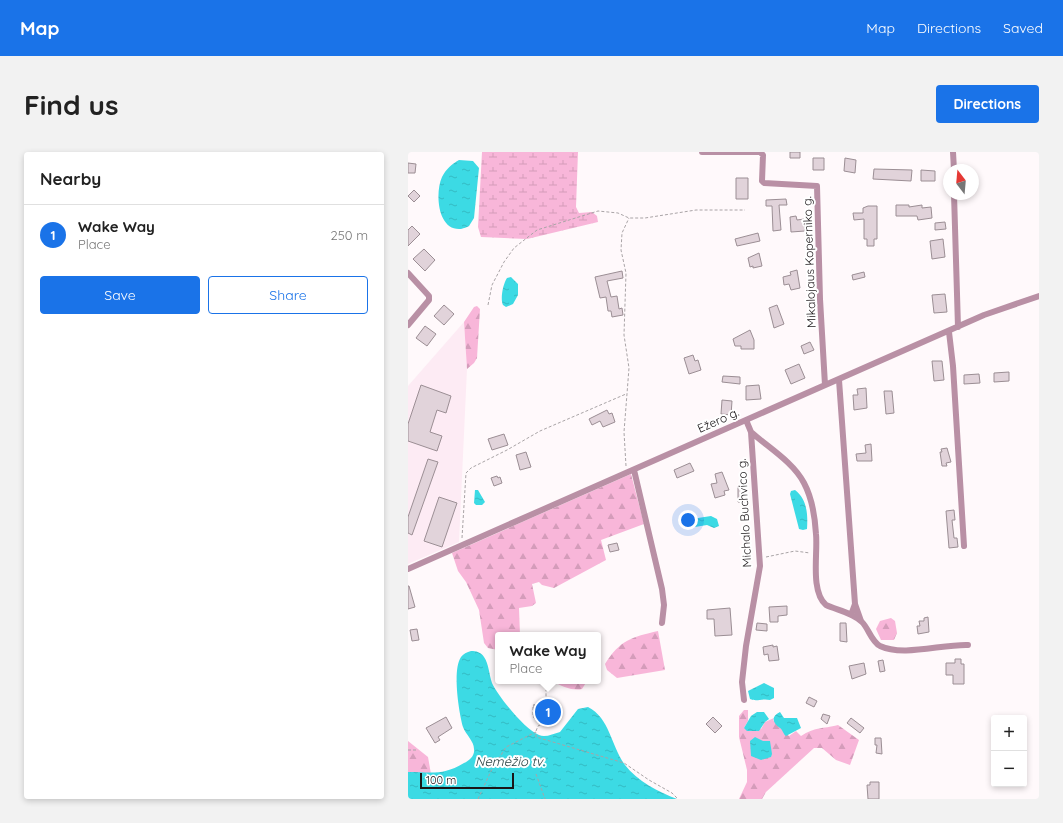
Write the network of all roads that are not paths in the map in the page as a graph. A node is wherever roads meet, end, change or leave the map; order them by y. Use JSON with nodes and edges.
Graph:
{"nodes":[{"id":1,"x":702,"y":152,"type":"edge"},
{"id":2,"x":953,"y":152,"type":"edge"},
{"id":3,"x":762,"y":153,"type":"edge"},
{"id":4,"x":954,"y":164,"type":"edge"},
{"id":5,"x":954,"y":200,"type":"edge"},
{"id":6,"x":408,"y":273,"type":"edge"},
{"id":7,"x":1039,"y":296,"type":"edge"},
{"id":8,"x":408,"y":325,"type":"edge"},
{"id":9,"x":958,"y":328,"type":"junction"},
{"id":10,"x":948,"y":332,"type":"junction"},
{"id":11,"x":839,"y":380,"type":"junction"},
{"id":12,"x":825,"y":386,"type":"junction"},
{"id":13,"x":746,"y":420,"type":"junction"},
{"id":14,"x":751,"y":432,"type":"junction"},
{"id":15,"x":631,"y":471,"type":"junction"},
{"id":16,"x":964,"y":546,"type":"dead end"},
{"id":17,"x":408,"y":569,"type":"edge"},
{"id":18,"x":855,"y":604,"type":"junction"},
{"id":19,"x":851,"y":615,"type":"junction"},
{"id":20,"x":861,"y":621,"type":"junction"},
{"id":21,"x":662,"y":624,"type":"dead end"},
{"id":22,"x":968,"y":645,"type":"dead end"},
{"id":23,"x":744,"y":700,"type":"dead end"}],
"edges":[{"from":1,"to":3,"type":"street","name":"Mikalojaus Koperniko g."},
{"from":2,"to":4,"type":"street"},
{"from":3,"to":12,"type":"street","name":"Mikalojaus Koperniko g."},
{"from":5,"to":9,"type":"street"},
{"from":6,"to":8,"type":"street"},
{"from":7,"to":9,"type":"street","name":"Ežero g."},
{"from":9,"to":10,"type":"street","name":"Ežero g."},
{"from":10,"to":11,"type":"street","name":"Ežero g."},
{"from":10,"to":16,"type":"street"},
{"from":11,"to":12,"type":"street","name":"Ežero g."},
{"from":11,"to":18,"type":"street"},
{"from":12,"to":13,"type":"street","name":"Ežero g."},
{"from":13,"to":14,"type":"street","name":"Michalo Buchvico g."},
{"from":13,"to":15,"type":"street","name":"Ežero g."},
{"from":14,"to":19,"type":"street"},
{"from":14,"to":23,"type":"street","name":"Michalo Buchvico g."},
{"from":15,"to":17,"type":"street","name":"Ežero g."},
{"from":15,"to":21,"type":"street"},
{"from":18,"to":19,"type":"street"},
{"from":18,"to":20,"type":"street"},
{"from":19,"to":20,"type":"street"},
{"from":20,"to":22,"type":"street"}]}
